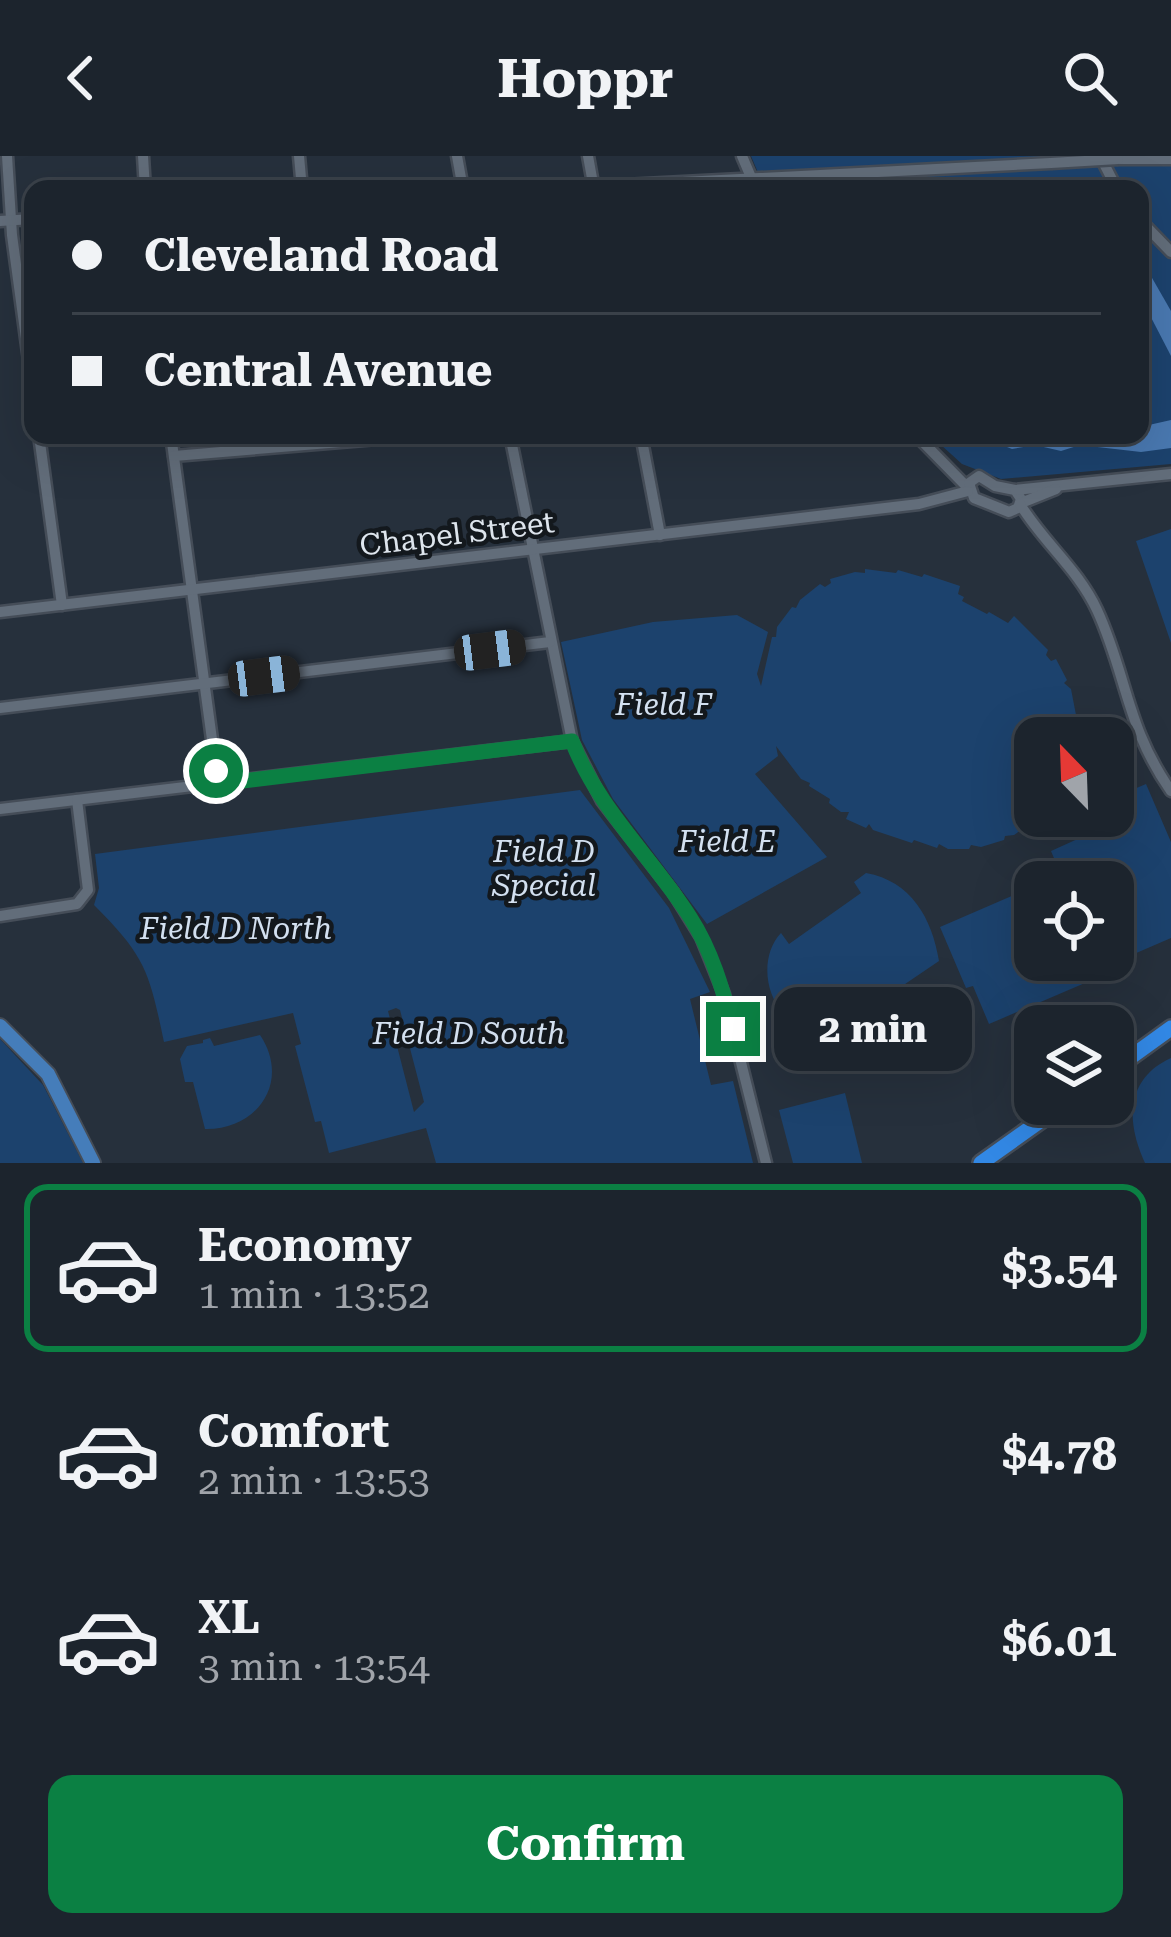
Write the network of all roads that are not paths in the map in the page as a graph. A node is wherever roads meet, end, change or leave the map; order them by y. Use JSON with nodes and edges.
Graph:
{"nodes":[{"id":1,"x":7,"y":156,"type":"edge"},
{"id":2,"x":1158,"y":156,"type":"edge"},
{"id":3,"x":1118,"y":160,"type":"junction"},
{"id":4,"x":1171,"y":160,"type":"edge"},
{"id":5,"x":798,"y":180,"type":"edge"},
{"id":6,"x":6,"y":221,"type":"edge"},
{"id":7,"x":1149,"y":229,"type":"edge"},
{"id":8,"x":1171,"y":252,"type":"edge"},
{"id":9,"x":24,"y":334,"type":"edge"},
{"id":10,"x":40,"y":444,"type":"edge"},
{"id":11,"x":172,"y":444,"type":"edge"},
{"id":12,"x":317,"y":444,"type":"edge"},
{"id":13,"x":512,"y":444,"type":"edge"},
{"id":14,"x":643,"y":444,"type":"edge"},
{"id":15,"x":925,"y":444,"type":"edge"},
{"id":16,"x":174,"y":456,"type":"junction"},
{"id":17,"x":1171,"y":474,"type":"edge"},
{"id":18,"x":1060,"y":488,"type":"junction"},
{"id":19,"x":972,"y":489,"type":"junction"},
{"id":20,"x":1016,"y":490,"type":"junction"},
{"id":21,"x":1017,"y":506,"type":"junction"},
{"id":22,"x":660,"y":535,"type":"junction"},
{"id":23,"x":532,"y":550,"type":"junction"},
{"id":24,"x":191,"y":589,"type":"junction"},
{"id":25,"x":62,"y":605,"type":"junction"},
{"id":26,"x":0,"y":612,"type":"edge"},
{"id":27,"x":550,"y":642,"type":"junction"},
{"id":28,"x":204,"y":683,"type":"junction"},
{"id":29,"x":0,"y":708,"type":"edge"},
{"id":30,"x":572,"y":741,"type":"junction"},
{"id":31,"x":218,"y":784,"type":"junction"},
{"id":32,"x":1171,"y":790,"type":"edge"},
{"id":33,"x":77,"y":800,"type":"junction"},
{"id":34,"x":0,"y":809,"type":"edge"},
{"id":35,"x":0,"y":916,"type":"edge"},
{"id":36,"x":0,"y":1026,"type":"edge"},
{"id":37,"x":1171,"y":1028,"type":"edge"},
{"id":38,"x":1134,"y":1055,"type":"edge"},
{"id":39,"x":1034,"y":1125,"type":"edge"},
{"id":40,"x":93,"y":1163,"type":"edge"},
{"id":41,"x":766,"y":1163,"type":"edge"},
{"id":42,"x":981,"y":1163,"type":"edge"}],
"edges":[{"from":1,"to":6,"type":"street"},
{"from":2,"to":3,"type":"street"},
{"from":3,"to":4,"type":"street"},
{"from":3,"to":5,"type":"street","bridge":true},
{"from":6,"to":9,"type":"street"},
{"from":7,"to":8,"type":"street"},
{"from":10,"to":25,"type":"street"},
{"from":11,"to":16,"type":"street"},
{"from":12,"to":16,"type":"street"},
{"from":13,"to":23,"type":"street"},
{"from":14,"to":22,"type":"street"},
{"from":15,"to":19,"type":"street"},
{"from":16,"to":24,"type":"street"},
{"from":17,"to":18,"type":"street"},
{"from":18,"to":20,"type":"street"},
{"from":18,"to":21,"type":"street"},
{"from":19,"to":20,"type":"street"},
{"from":19,"to":21,"type":"street"},
{"from":19,"to":22,"type":"street","name":"Chapel Street"},
{"from":20,"to":21,"type":"street"},
{"from":21,"to":32,"type":"street"},
{"from":22,"to":23,"type":"street","name":"Chapel Street"},
{"from":23,"to":24,"type":"street","name":"Chapel Street"},
{"from":23,"to":27,"type":"street"},
{"from":24,"to":25,"type":"street","name":"Chapel Street"},
{"from":24,"to":28,"type":"street"},
{"from":25,"to":26,"type":"street","name":"Chapel Street"},
{"from":27,"to":28,"type":"street"},
{"from":27,"to":30,"type":"street"},
{"from":28,"to":29,"type":"street"},
{"from":28,"to":31,"type":"street"},
{"from":30,"to":31,"type":"street"},
{"from":30,"to":41,"type":"street"},
{"from":31,"to":33,"type":"street"},
{"from":33,"to":34,"type":"street"},
{"from":33,"to":35,"type":"street"},
{"from":36,"to":40,"type":"main road"},
{"from":37,"to":38,"type":"highway"},
{"from":39,"to":42,"type":"highway"}]}
